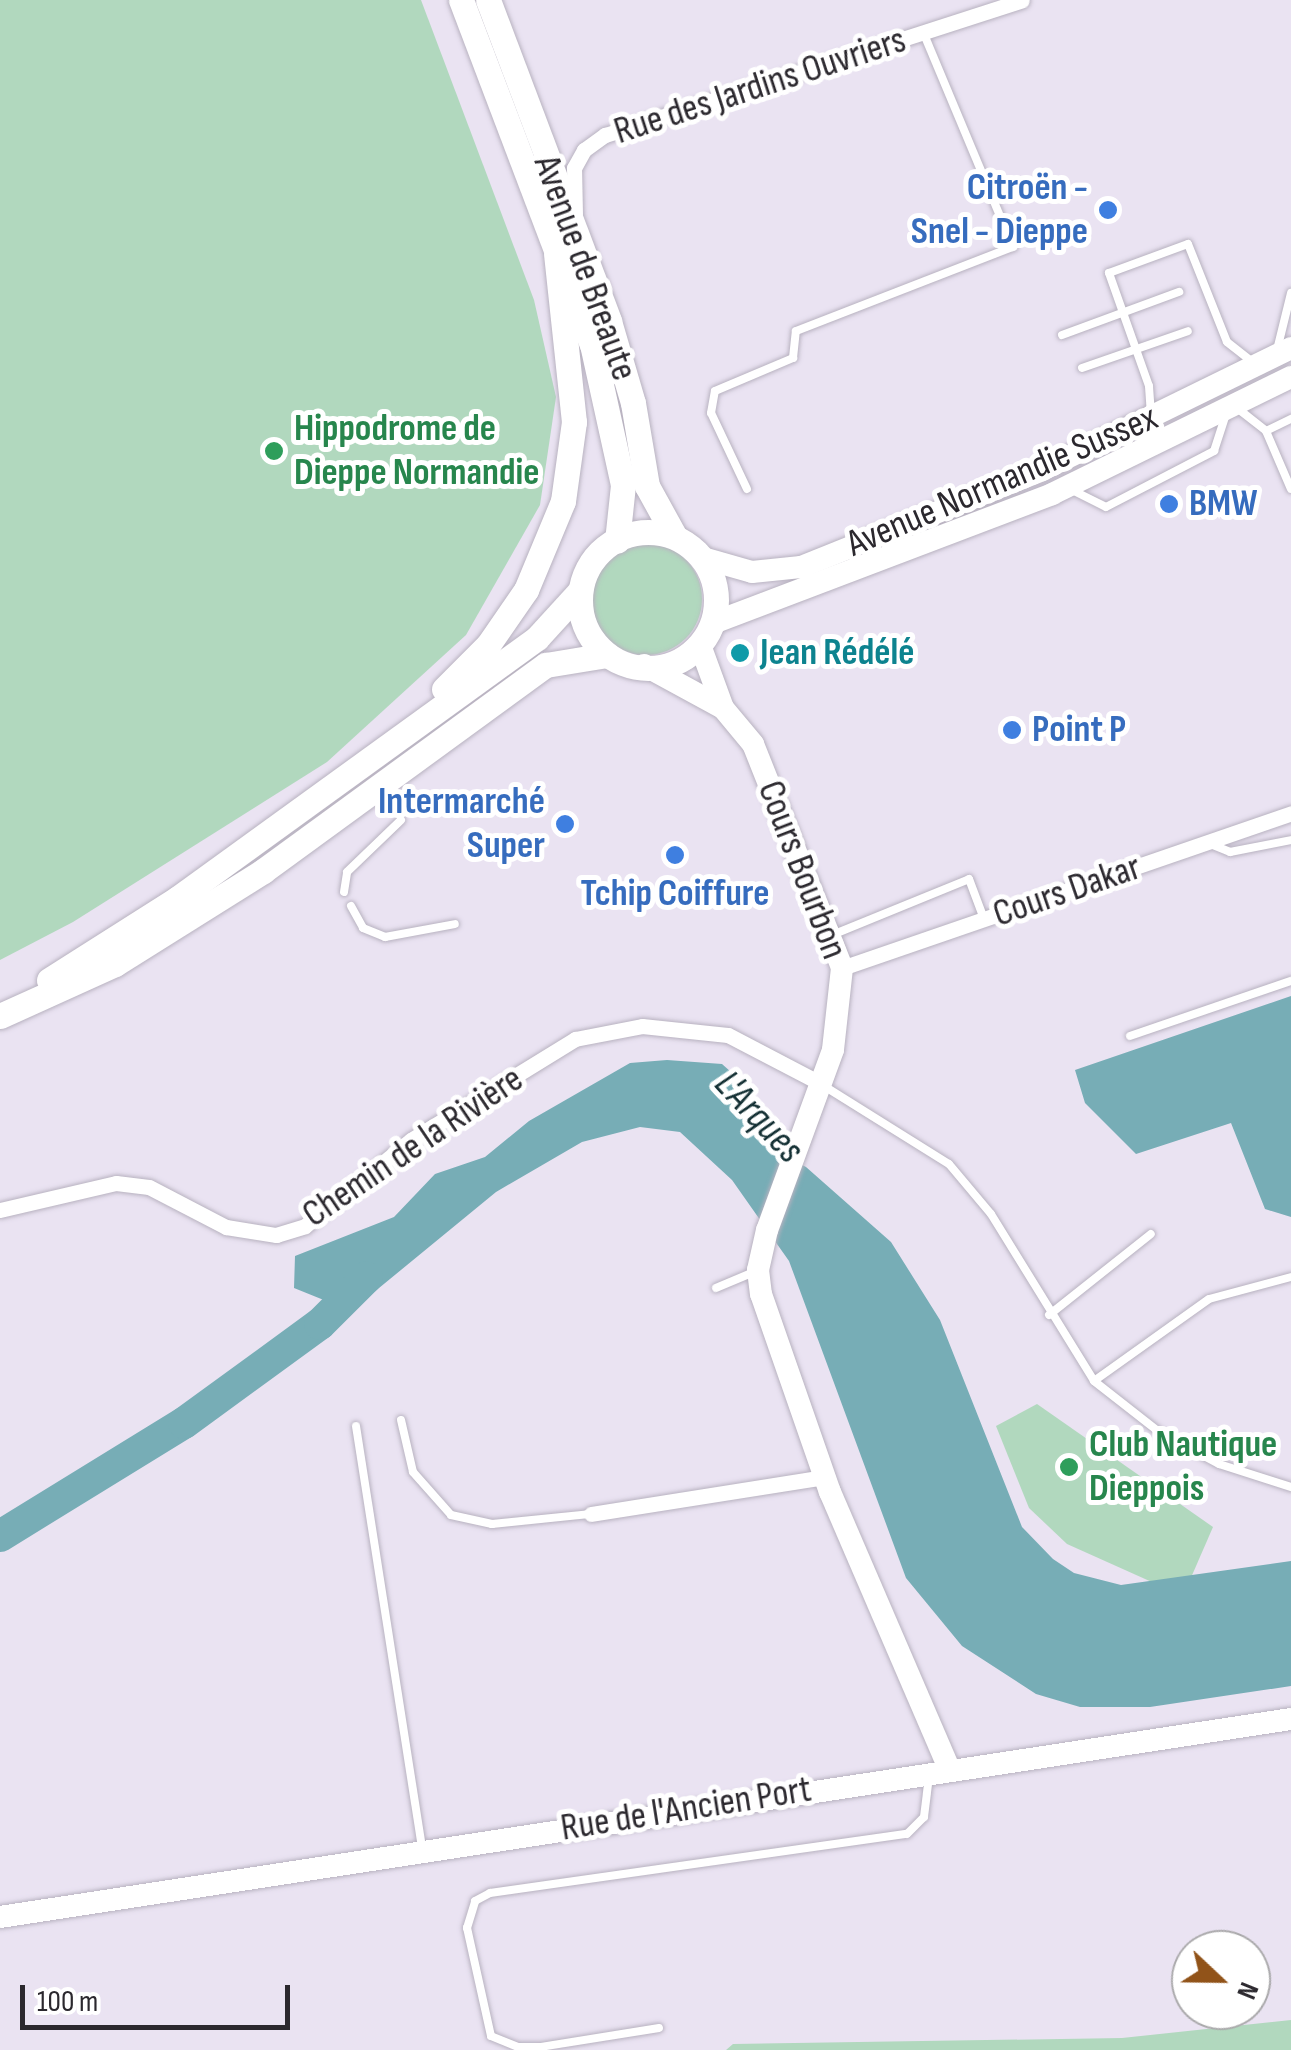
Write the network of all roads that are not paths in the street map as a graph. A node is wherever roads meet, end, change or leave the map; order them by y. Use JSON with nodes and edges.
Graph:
{"nodes":[{"id":1,"x":460,"y":0,"type":"edge"},
{"id":2,"x":488,"y":0,"type":"edge"},
{"id":3,"x":1022,"y":0,"type":"edge"},
{"id":4,"x":923,"y":32,"type":"junction"},
{"id":5,"x":575,"y":234,"type":"junction"},
{"id":6,"x":556,"y":254,"type":"junction"},
{"id":7,"x":1179,"y":292,"type":"dead end"},
{"id":8,"x":1291,"y":292,"type":"edge"},
{"id":9,"x":1123,"y":312,"type":"junction"},
{"id":10,"x":1188,"y":331,"type":"dead end"},
{"id":11,"x":1062,"y":334,"type":"dead end"},
{"id":12,"x":1136,"y":349,"type":"junction"},
{"id":13,"x":1275,"y":356,"type":"edge"},
{"id":14,"x":1082,"y":368,"type":"dead end"},
{"id":15,"x":1291,"y":377,"type":"edge"},
{"id":16,"x":1230,"y":406,"type":"junction"},
{"id":17,"x":1151,"y":418,"type":"junction"},
{"id":18,"x":1291,"y":419,"type":"edge"},
{"id":19,"x":1266,"y":431,"type":"junction"},
{"id":20,"x":1066,"y":487,"type":"junction"},
{"id":21,"x":747,"y":489,"type":"dead end"},
{"id":22,"x":1291,"y":489,"type":"edge"},
{"id":23,"x":675,"y":537,"type":"junction"},
{"id":24,"x":617,"y":541,"type":"junction"},
{"id":25,"x":703,"y":558,"type":"junction"},
{"id":26,"x":579,"y":592,"type":"junction"},
{"id":27,"x":714,"y":623,"type":"junction"},
{"id":28,"x":700,"y":645,"type":"junction"},
{"id":29,"x":607,"y":655,"type":"junction"},
{"id":30,"x":644,"y":666,"type":"junction"},
{"id":31,"x":723,"y":708,"type":"junction"},
{"id":32,"x":366,"y":759,"type":"junction"},
{"id":33,"x":1291,"y":812,"type":"edge"},
{"id":34,"x":401,"y":820,"type":"dead end"},
{"id":35,"x":1291,"y":840,"type":"edge"},
{"id":36,"x":1206,"y":842,"type":"junction"},
{"id":37,"x":344,"y":892,"type":"dead end"},
{"id":38,"x":351,"y":906,"type":"dead end"},
{"id":39,"x":984,"y":920,"type":"junction"},
{"id":40,"x":454,"y":924,"type":"dead end"},
{"id":41,"x":830,"y":936,"type":"junction"},
{"id":42,"x":842,"y":968,"type":"junction"},
{"id":43,"x":1291,"y":981,"type":"edge"},
{"id":44,"x":0,"y":1005,"type":"edge"},
{"id":45,"x":0,"y":1016,"type":"edge"},
{"id":46,"x":1130,"y":1036,"type":"dead end"},
{"id":47,"x":820,"y":1084,"type":"junction"},
{"id":48,"x":0,"y":1210,"type":"edge"},
{"id":49,"x":1151,"y":1234,"type":"dead end"},
{"id":50,"x":758,"y":1270,"type":"junction"},
{"id":51,"x":1291,"y":1277,"type":"edge"},
{"id":52,"x":716,"y":1288,"type":"dead end"},
{"id":53,"x":1048,"y":1315,"type":"junction"},
{"id":54,"x":1094,"y":1381,"type":"junction"},
{"id":55,"x":401,"y":1420,"type":"dead end"},
{"id":56,"x":356,"y":1426,"type":"dead end"},
{"id":57,"x":825,"y":1477,"type":"junction"},
{"id":58,"x":1291,"y":1487,"type":"edge"},
{"id":59,"x":591,"y":1514,"type":"joint"},
{"id":60,"x":1291,"y":1720,"type":"edge"},
{"id":61,"x":939,"y":1770,"type":"junction"},
{"id":62,"x":422,"y":1849,"type":"junction"},
{"id":63,"x":0,"y":1917,"type":"edge"},
{"id":64,"x":658,"y":2028,"type":"dead end"}],
"edges":[{"from":1,"to":6,"type":"main road","name":"Avenue de Breaute"},
{"from":2,"to":5,"type":"main road","name":"Avenue de Breaute"},
{"from":3,"to":4,"type":"street","name":"Rue des Jardins Ouvriers"},
{"from":4,"to":5,"type":"street","name":"Rue des Jardins Ouvriers"},
{"from":4,"to":21,"type":"lane"},
{"from":5,"to":23,"type":"main road","name":"Avenue de Breaute"},
{"from":6,"to":24,"type":"main road","name":"Avenue de Breaute"},
{"from":6,"to":32,"type":"main road"},
{"from":7,"to":9,"type":"lane"},
{"from":8,"to":13,"type":"lane"},
{"from":9,"to":11,"type":"lane"},
{"from":9,"to":12,"type":"lane"},
{"from":9,"to":13,"type":"lane"},
{"from":10,"to":12,"type":"lane"},
{"from":12,"to":14,"type":"lane"},
{"from":12,"to":17,"type":"lane"},
{"from":13,"to":17,"type":"main road","name":"Avenue Normandie Sussex"},
{"from":15,"to":16,"type":"main road","name":"Avenue Normandie Sussex"},
{"from":16,"to":19,"type":"lane"},
{"from":16,"to":20,"type":"main road","name":"Avenue Normandie Sussex"},
{"from":16,"to":20,"type":"lane"},
{"from":17,"to":25,"type":"main road","name":"Avenue Normandie Sussex"},
{"from":18,"to":19,"type":"lane"},
{"from":19,"to":22,"type":"lane"},
{"from":20,"to":27,"type":"main road","name":"Avenue Normandie Sussex"},
{"from":23,"to":24,"type":"main road"},
{"from":23,"to":25,"type":"main road"},
{"from":24,"to":26,"type":"main road"},
{"from":25,"to":27,"type":"main road"},
{"from":26,"to":29,"type":"main road"},
{"from":26,"to":32,"type":"main road"},
{"from":27,"to":28,"type":"main road"},
{"from":28,"to":30,"type":"main road"},
{"from":28,"to":31,"type":"main road","name":"Cours Bourbon"},
{"from":29,"to":30,"type":"main road"},
{"from":29,"to":45,"type":"main road"},
{"from":30,"to":31,"type":"main road","name":"Cours Bourbon"},
{"from":31,"to":41,"type":"main road","name":"Cours Bourbon"},
{"from":32,"to":44,"type":"main road"},
{"from":33,"to":36,"type":"street","name":"Cours Dakar"},
{"from":34,"to":37,"type":"lane"},
{"from":35,"to":36,"type":"lane"},
{"from":36,"to":39,"type":"street","name":"Cours Dakar"},
{"from":38,"to":40,"type":"lane"},
{"from":39,"to":41,"type":"lane"},
{"from":39,"to":42,"type":"street","name":"Cours Dakar"},
{"from":41,"to":42,"type":"main road","name":"Cours Bourbon"},
{"from":42,"to":47,"type":"main road","name":"Cours Bourbon"},
{"from":43,"to":46,"type":"lane"},
{"from":47,"to":48,"type":"street","name":"Chemin de la Rivière"},
{"from":47,"to":50,"type":"main road","name":"Cours Bourbon"},
{"from":47,"to":53,"type":"lane"},
{"from":49,"to":53,"type":"lane"},
{"from":50,"to":52,"type":"lane"},
{"from":50,"to":57,"type":"main road"},
{"from":51,"to":54,"type":"lane"},
{"from":53,"to":54,"type":"lane"},
{"from":54,"to":58,"type":"lane"},
{"from":55,"to":59,"type":"lane"},
{"from":56,"to":62,"type":"lane"},
{"from":57,"to":59,"type":"street"},
{"from":57,"to":61,"type":"main road"},
{"from":60,"to":61,"type":"main road","name":"Rue de l'Ancien Port"},
{"from":61,"to":62,"type":"main road","name":"Rue de l'Ancien Port"},
{"from":61,"to":64,"type":"lane"},
{"from":62,"to":63,"type":"main road","name":"Rue de l'Ancien Port"}]}
